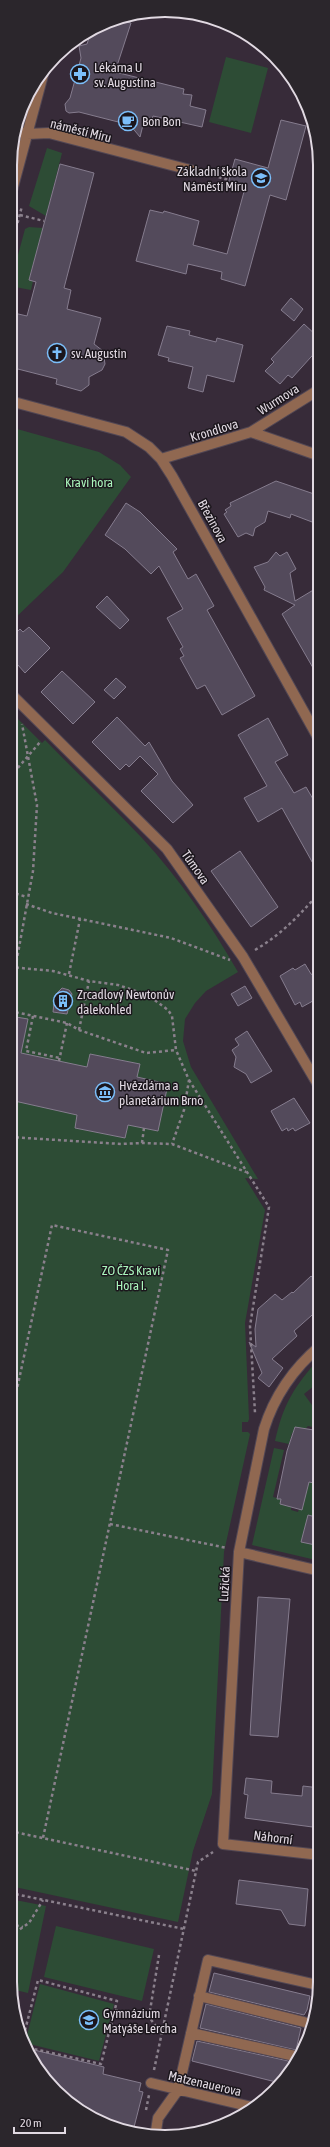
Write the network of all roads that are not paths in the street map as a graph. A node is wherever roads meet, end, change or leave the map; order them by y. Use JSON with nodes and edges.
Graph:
{"nodes":[{"id":1,"x":40,"y":86,"type":"edge"},
{"id":2,"x":21,"y":132,"type":"edge"},
{"id":3,"x":27,"y":134,"type":"junction"},
{"id":4,"x":194,"y":170,"type":"road end"},
{"id":5,"x":17,"y":172,"type":"edge"},
{"id":6,"x":313,"y":393,"type":"edge"},
{"id":7,"x":17,"y":404,"type":"edge"},
{"id":8,"x":251,"y":432,"type":"junction"},
{"id":9,"x":313,"y":454,"type":"edge"},
{"id":10,"x":161,"y":460,"type":"junction"},
{"id":11,"x":17,"y":700,"type":"edge"},
{"id":12,"x":313,"y":728,"type":"edge"},
{"id":13,"x":313,"y":1076,"type":"edge"},
{"id":14,"x":313,"y":1352,"type":"edge"},
{"id":15,"x":239,"y":1552,"type":"junction"},
{"id":16,"x":313,"y":1569,"type":"edge"},
{"id":17,"x":223,"y":1844,"type":"joint"},
{"id":18,"x":313,"y":1854,"type":"edge"},
{"id":19,"x":313,"y":1984,"type":"dead end"},
{"id":20,"x":199,"y":1996,"type":"junction"},
{"id":21,"x":304,"y":2022,"type":"dead end"},
{"id":22,"x":191,"y":2033,"type":"junction"},
{"id":23,"x":293,"y":2056,"type":"edge"},
{"id":24,"x":151,"y":2083,"type":"road end"},
{"id":25,"x":178,"y":2090,"type":"junction"},
{"id":26,"x":246,"y":2106,"type":"edge"},
{"id":27,"x":156,"y":2130,"type":"edge"}],
"edges":[{"from":1,"to":3,"type":"street"},
{"from":2,"to":3,"type":"street","name":"náměstí Míru"},
{"from":3,"to":4,"type":"street","name":"náměstí Míru"},
{"from":3,"to":5,"type":"street"},
{"from":6,"to":8,"type":"street","name":"Wurmova"},
{"from":7,"to":10,"type":"street","name":"Březinova"},
{"from":8,"to":9,"type":"street","name":"Krondlova"},
{"from":8,"to":10,"type":"street","name":"Krondlova"},
{"from":10,"to":12,"type":"street","name":"Březinova"},
{"from":11,"to":13,"type":"street","name":"Tůmova"},
{"from":14,"to":15,"type":"street","name":"Lužická"},
{"from":15,"to":16,"type":"street"},
{"from":15,"to":17,"type":"street","name":"Lužická"},
{"from":17,"to":18,"type":"street","name":"Náhorní"},
{"from":19,"to":20,"type":"street"},
{"from":20,"to":21,"type":"street"},
{"from":20,"to":22,"type":"street"},
{"from":22,"to":23,"type":"street"},
{"from":22,"to":25,"type":"street"},
{"from":24,"to":25,"type":"street","name":"Matzenauerova"},
{"from":25,"to":26,"type":"street","name":"Matzenauerova"},
{"from":25,"to":27,"type":"street"}]}
